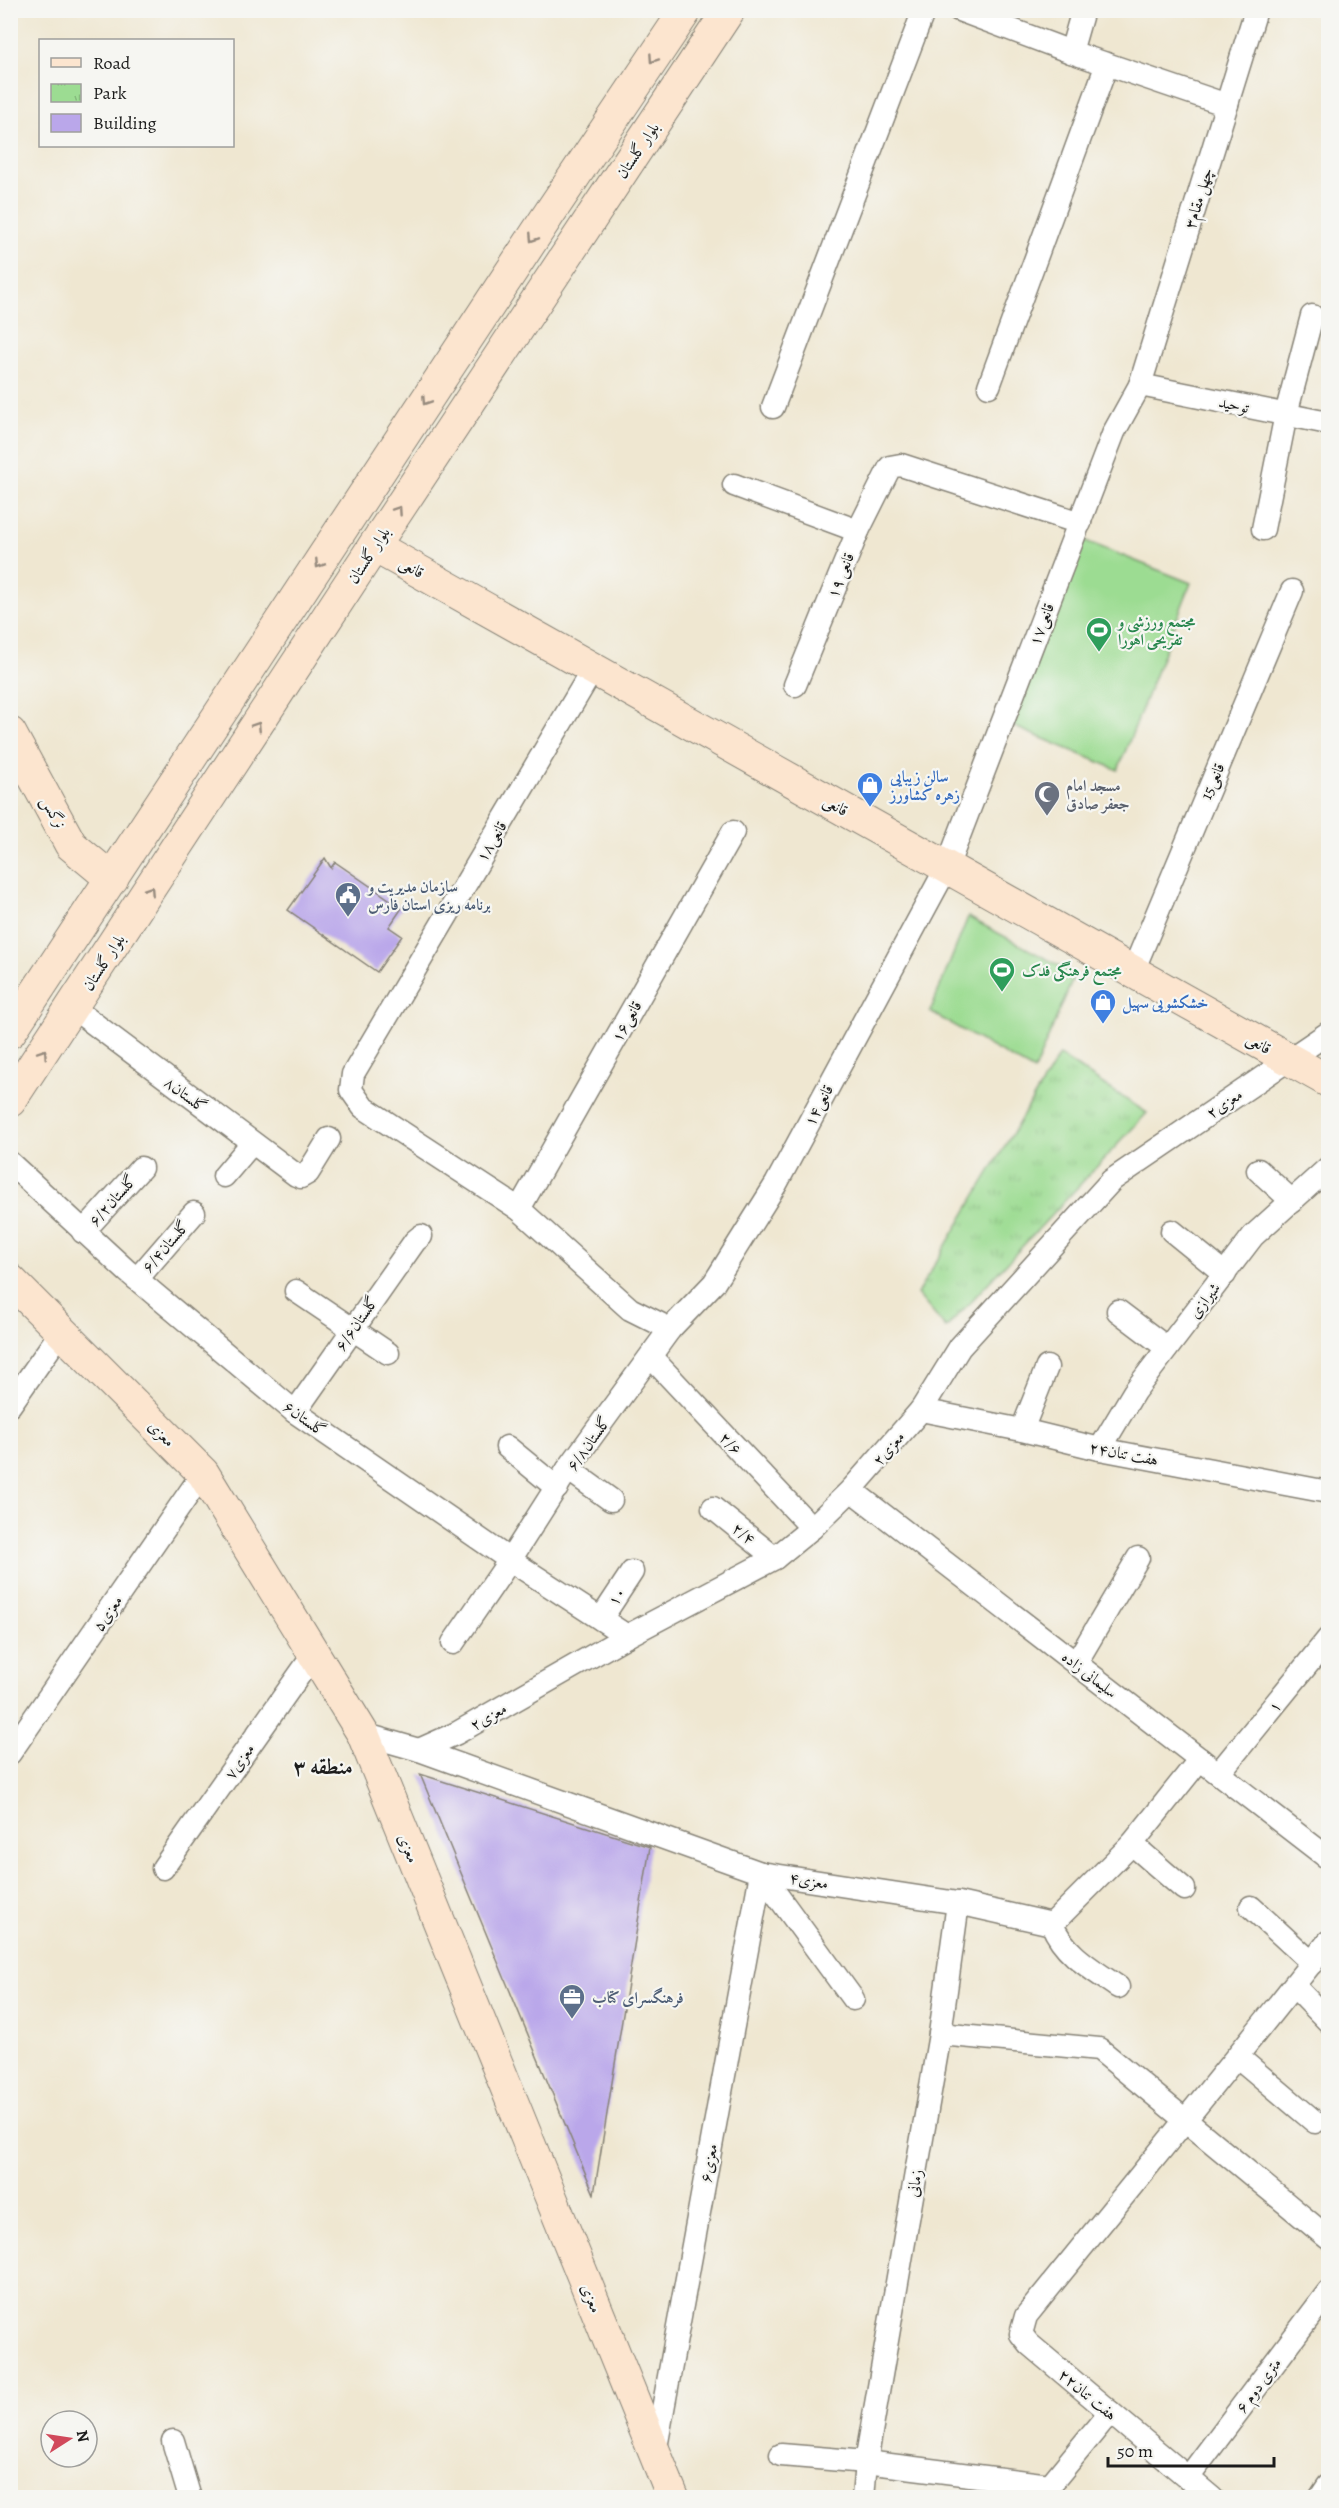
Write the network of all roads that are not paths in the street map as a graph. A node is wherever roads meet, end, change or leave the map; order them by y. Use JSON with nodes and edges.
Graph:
{"nodes":[{"id":1,"x":686,"y":10,"type":"edge"},
{"id":2,"x":729,"y":10,"type":"edge"},
{"id":3,"x":924,"y":10,"type":"edge"},
{"id":4,"x":959,"y":10,"type":"edge"},
{"id":5,"x":1083,"y":10,"type":"edge"},
{"id":6,"x":1256,"y":10,"type":"edge"},
{"id":7,"x":1071,"y":52,"type":"junction"},
{"id":8,"x":1107,"y":64,"type":"junction"},
{"id":9,"x":1227,"y":105,"type":"junction"},
{"id":10,"x":550,"y":211,"type":"junction"},
{"id":11,"x":584,"y":230,"type":"junction"},
{"id":12,"x":1312,"y":316,"type":"dead end"},
{"id":13,"x":1140,"y":385,"type":"junction"},
{"id":14,"x":989,"y":386,"type":"dead end"},
{"id":15,"x":773,"y":407,"type":"dead end"},
{"id":16,"x":1286,"y":414,"type":"junction"},
{"id":17,"x":1329,"y":423,"type":"edge"},
{"id":18,"x":734,"y":485,"type":"dead end"},
{"id":19,"x":1080,"y":523,"type":"junction"},
{"id":20,"x":1263,"y":529,"type":"dead end"},
{"id":21,"x":858,"y":531,"type":"junction"},
{"id":22,"x":374,"y":546,"type":"junction"},
{"id":23,"x":1292,"y":591,"type":"dead end"},
{"id":24,"x":593,"y":669,"type":"junction"},
{"id":25,"x":795,"y":685,"type":"dead end"},
{"id":26,"x":10,"y":733,"type":"edge"},
{"id":27,"x":733,"y":832,"type":"dead end"},
{"id":28,"x":947,"y":867,"type":"junction"},
{"id":29,"x":112,"y":879,"type":"junction"},
{"id":30,"x":1133,"y":971,"type":"junction"},
{"id":31,"x":73,"y":1008,"type":"junction"},
{"id":32,"x":10,"y":1032,"type":"edge"},
{"id":33,"x":1329,"y":1033,"type":"edge"},
{"id":34,"x":1288,"y":1059,"type":"junction"},
{"id":35,"x":1329,"y":1081,"type":"edge"},
{"id":36,"x":10,"y":1101,"type":"edge"},
{"id":37,"x":329,"y":1139,"type":"dead end"},
{"id":38,"x":252,"y":1143,"type":"junction"},
{"id":39,"x":10,"y":1163,"type":"edge"},
{"id":40,"x":141,"y":1168,"type":"dead end"},
{"id":41,"x":1329,"y":1168,"type":"edge"},
{"id":42,"x":1258,"y":1170,"type":"dead end"},
{"id":43,"x":224,"y":1176,"type":"dead end"},
{"id":44,"x":1292,"y":1201,"type":"junction"},
{"id":45,"x":519,"y":1209,"type":"junction"},
{"id":46,"x":194,"y":1213,"type":"dead end"},
{"id":47,"x":1172,"y":1231,"type":"dead end"},
{"id":48,"x":83,"y":1232,"type":"junction"},
{"id":49,"x":421,"y":1236,"type":"dead end"},
{"id":50,"x":1225,"y":1274,"type":"junction"},
{"id":51,"x":136,"y":1279,"type":"junction"},
{"id":52,"x":10,"y":1280,"type":"edge"},
{"id":53,"x":296,"y":1291,"type":"dead end"},
{"id":54,"x":1118,"y":1311,"type":"dead end"},
{"id":55,"x":351,"y":1329,"type":"junction"},
{"id":56,"x":670,"y":1329,"type":"junction"},
{"id":57,"x":61,"y":1332,"type":"junction"},
{"id":58,"x":1167,"y":1348,"type":"junction"},
{"id":59,"x":388,"y":1353,"type":"dead end"},
{"id":60,"x":651,"y":1357,"type":"junction"},
{"id":61,"x":1047,"y":1367,"type":"dead end"},
{"id":62,"x":10,"y":1405,"type":"edge"},
{"id":63,"x":921,"y":1410,"type":"junction"},
{"id":64,"x":295,"y":1412,"type":"junction"},
{"id":65,"x":1022,"y":1430,"type":"junction"},
{"id":66,"x":507,"y":1447,"type":"dead end"},
{"id":67,"x":1100,"y":1449,"type":"junction"},
{"id":68,"x":203,"y":1473,"type":"junction"},
{"id":69,"x":562,"y":1479,"type":"junction"},
{"id":70,"x":851,"y":1490,"type":"junction"},
{"id":71,"x":1329,"y":1492,"type":"edge"},
{"id":72,"x":611,"y":1500,"type":"dead end"},
{"id":73,"x":713,"y":1508,"type":"dead end"},
{"id":74,"x":812,"y":1528,"type":"junction"},
{"id":75,"x":775,"y":1558,"type":"junction"},
{"id":76,"x":1138,"y":1558,"type":"dead end"},
{"id":77,"x":510,"y":1560,"type":"junction"},
{"id":78,"x":632,"y":1572,"type":"dead end"},
{"id":79,"x":601,"y":1619,"type":"junction"},
{"id":80,"x":627,"y":1636,"type":"junction"},
{"id":81,"x":1329,"y":1639,"type":"edge"},
{"id":82,"x":453,"y":1643,"type":"dead end"},
{"id":83,"x":314,"y":1654,"type":"junction"},
{"id":84,"x":1076,"y":1663,"type":"junction"},
{"id":85,"x":363,"y":1734,"type":"junction"},
{"id":86,"x":419,"y":1750,"type":"junction"},
{"id":87,"x":10,"y":1753,"type":"edge"},
{"id":88,"x":1200,"y":1759,"type":"junction"},
{"id":89,"x":1219,"y":1773,"type":"junction"},
{"id":90,"x":1132,"y":1844,"type":"junction"},
{"id":91,"x":1329,"y":1858,"type":"edge"},
{"id":92,"x":164,"y":1868,"type":"dead end"},
{"id":93,"x":760,"y":1873,"type":"junction"},
{"id":94,"x":1184,"y":1889,"type":"dead end"},
{"id":95,"x":958,"y":1903,"type":"junction"},
{"id":96,"x":1251,"y":1907,"type":"dead end"},
{"id":97,"x":1052,"y":1924,"type":"junction"},
{"id":98,"x":1329,"y":1942,"type":"edge"},
{"id":99,"x":1312,"y":1963,"type":"junction"},
{"id":100,"x":1294,"y":1986,"type":"junction"},
{"id":101,"x":1118,"y":1987,"type":"dead end"},
{"id":102,"x":853,"y":1999,"type":"dead end"},
{"id":103,"x":1329,"y":2021,"type":"edge"},
{"id":104,"x":940,"y":2034,"type":"junction"},
{"id":105,"x":1238,"y":2057,"type":"junction"},
{"id":106,"x":1185,"y":2118,"type":"junction"},
{"id":107,"x":1315,"y":2122,"type":"dead end"},
{"id":108,"x":1329,"y":2238,"type":"edge"},
{"id":109,"x":1329,"y":2292,"type":"edge"},
{"id":110,"x":1110,"y":2412,"type":"junction"},
{"id":111,"x":173,"y":2441,"type":"dead end"},
{"id":112,"x":655,"y":2452,"type":"junction"},
{"id":113,"x":781,"y":2455,"type":"dead end"},
{"id":114,"x":866,"y":2462,"type":"junction"},
{"id":115,"x":1188,"y":2478,"type":"junction"},
{"id":116,"x":1329,"y":2487,"type":"edge"},
{"id":117,"x":1045,"y":2491,"type":"edge"},
{"id":118,"x":190,"y":2498,"type":"edge"},
{"id":119,"x":673,"y":2498,"type":"edge"},
{"id":120,"x":864,"y":2498,"type":"edge"},
{"id":121,"x":1212,"y":2498,"type":"edge"},
{"id":122,"x":1320,"y":2498,"type":"edge"}],
"edges":[{"from":1,"to":10,"type":"street","one_way":true},
{"from":2,"to":11,"type":"street","name":"بلوار گلستان"},
{"from":3,"to":15,"type":"street"},
{"from":4,"to":7,"type":"street"},
{"from":5,"to":7,"type":"street"},
{"from":6,"to":9,"type":"street","name":"چهل مقام۳"},
{"from":7,"to":8,"type":"street"},
{"from":8,"to":9,"type":"street"},
{"from":8,"to":14,"type":"street"},
{"from":9,"to":13,"type":"street","name":"چهل مقام۳"},
{"from":10,"to":11,"type":"street"},
{"from":10,"to":29,"type":"street","one_way":true},
{"from":22,"to":11,"type":"street","name":"بلوار گلستان","one_way":true},
{"from":12,"to":16,"type":"street"},
{"from":13,"to":16,"type":"street","name":"توحید"},
{"from":13,"to":19,"type":"street","name":"۱۷قانعی"},
{"from":16,"to":17,"type":"street","name":"توحید"},
{"from":16,"to":20,"type":"street"},
{"from":18,"to":21,"type":"street"},
{"from":19,"to":21,"type":"street","name":"قانعی ۱۹"},
{"from":19,"to":28,"type":"street","name":"۱۷قانعی"},
{"from":21,"to":25,"type":"street","name":"قانعی ۱۹"},
{"from":22,"to":24,"type":"street","name":"قانعی"},
{"from":31,"to":22,"type":"street","name":"بلوار گلستان","one_way":true},
{"from":23,"to":30,"type":"street","name":"15قانعی"},
{"from":24,"to":28,"type":"street","name":"قانعی"},
{"from":24,"to":45,"type":"street","name":"۱۸قانعی"},
{"from":26,"to":29,"type":"street","name":"نرگس"},
{"from":27,"to":45,"type":"street","name":"۱۶قانعی"},
{"from":28,"to":30,"type":"street","name":"قانعی"},
{"from":28,"to":56,"type":"street","name":"۱۴قانعی"},
{"from":29,"to":32,"type":"street"},
{"from":30,"to":34,"type":"street","name":"قانعی"},
{"from":36,"to":31,"type":"street","name":"بلوار گلستان","one_way":true},
{"from":31,"to":38,"type":"street","name":"گلستان۸"},
{"from":33,"to":34,"type":"street","name":"۲معزی"},
{"from":34,"to":35,"type":"street","name":"قانعی"},
{"from":34,"to":63,"type":"street","name":"۲معزی"},
{"from":37,"to":38,"type":"street","name":"گلستان۸"},
{"from":38,"to":43,"type":"street"},
{"from":39,"to":48,"type":"street","name":"گلستان۶"},
{"from":40,"to":48,"type":"street","name":"۶/۲گلستان"},
{"from":41,"to":44,"type":"street","name":"شیرازی"},
{"from":42,"to":44,"type":"street"},
{"from":44,"to":50,"type":"street","name":"شیرازی"},
{"from":45,"to":56,"type":"street"},
{"from":46,"to":51,"type":"street","name":"۶/۴گلستان"},
{"from":47,"to":50,"type":"street"},
{"from":48,"to":51,"type":"street","name":"گلستان۶"},
{"from":49,"to":55,"type":"street","name":"۶/۶گلستان"},
{"from":50,"to":58,"type":"street","name":"شیرازی"},
{"from":51,"to":64,"type":"street","name":"گلستان۶"},
{"from":52,"to":57,"type":"street","name":"معزی"},
{"from":53,"to":55,"type":"street"},
{"from":54,"to":58,"type":"street"},
{"from":55,"to":59,"type":"street"},
{"from":55,"to":64,"type":"street","name":"۶/۶گلستان"},
{"from":56,"to":60,"type":"street","name":"۶/۸گلستان"},
{"from":57,"to":62,"type":"street"},
{"from":57,"to":68,"type":"street","name":"معزی"},
{"from":58,"to":67,"type":"street","name":"شیرازی"},
{"from":60,"to":69,"type":"street","name":"۶/۸گلستان"},
{"from":60,"to":74,"type":"street","name":"۲/۶"},
{"from":61,"to":65,"type":"street"},
{"from":63,"to":65,"type":"street","name":"هفت تنان۲۴"},
{"from":63,"to":70,"type":"street","name":"۲معزی"},
{"from":64,"to":77,"type":"street","name":"گلستان۶"},
{"from":65,"to":67,"type":"street","name":"هفت تنان۲۴"},
{"from":66,"to":69,"type":"street"},
{"from":67,"to":71,"type":"street","name":"هفت تنان۲۴"},
{"from":68,"to":83,"type":"street","name":"معزی"},
{"from":68,"to":87,"type":"street","name":"۵معزی"},
{"from":69,"to":72,"type":"street"},
{"from":69,"to":77,"type":"street","name":"۶/۸گلستان"},
{"from":70,"to":74,"type":"street","name":"۲معزی"},
{"from":70,"to":84,"type":"street","name":"سلیمانی زاده"},
{"from":73,"to":75,"type":"street","name":"۲/۴"},
{"from":74,"to":75,"type":"street","name":"۲معزی"},
{"from":75,"to":80,"type":"street","name":"۲معزی"},
{"from":76,"to":84,"type":"street"},
{"from":77,"to":79,"type":"street","name":"گلستان۶"},
{"from":77,"to":82,"type":"street","name":"۶/۸گلستان"},
{"from":78,"to":79,"type":"street","name":"۱۰"},
{"from":79,"to":80,"type":"street","name":"گلستان۶"},
{"from":80,"to":86,"type":"street","name":"۲معزی"},
{"from":81,"to":89,"type":"street","name":"۱"},
{"from":83,"to":85,"type":"street","name":"معزی"},
{"from":83,"to":92,"type":"street","name":"۷معزی"},
{"from":84,"to":88,"type":"street","name":"سلیمانی زاده"},
{"from":85,"to":86,"type":"street","name":"۴معزی"},
{"from":85,"to":112,"type":"street","name":"معزی"},
{"from":86,"to":93,"type":"street","name":"۴معزی"},
{"from":88,"to":89,"type":"street","name":"سلیمانی زاده"},
{"from":88,"to":90,"type":"street"},
{"from":89,"to":91,"type":"street","name":"سلیمانی زاده"},
{"from":90,"to":94,"type":"street"},
{"from":90,"to":97,"type":"street"},
{"from":93,"to":95,"type":"street","name":"۴معزی"},
{"from":93,"to":102,"type":"street"},
{"from":93,"to":112,"type":"street","name":"۶معزی"},
{"from":95,"to":97,"type":"street","name":"۴معزی"},
{"from":95,"to":104,"type":"street","name":"زمانی"},
{"from":96,"to":99,"type":"street"},
{"from":97,"to":101,"type":"street"},
{"from":98,"to":99,"type":"street"},
{"from":99,"to":100,"type":"street"},
{"from":100,"to":103,"type":"street"},
{"from":100,"to":105,"type":"street"},
{"from":104,"to":106,"type":"street"},
{"from":104,"to":114,"type":"street","name":"زمانی"},
{"from":105,"to":106,"type":"street"},
{"from":105,"to":107,"type":"street"},
{"from":106,"to":108,"type":"street"},
{"from":106,"to":110,"type":"street","name":"۲۲هفت تنان"},
{"from":109,"to":115,"type":"street","name":"۶ متری دوم"},
{"from":110,"to":115,"type":"street","name":"۲۲هفت تنان"},
{"from":110,"to":117,"type":"street"},
{"from":111,"to":118,"type":"street"},
{"from":112,"to":119,"type":"street","name":"معزی"},
{"from":113,"to":114,"type":"street"},
{"from":114,"to":117,"type":"street"},
{"from":114,"to":120,"type":"street","name":"زمانی"},
{"from":115,"to":121,"type":"street","name":"۲۲هفت تنان"},
{"from":116,"to":122,"type":"street"}]}
